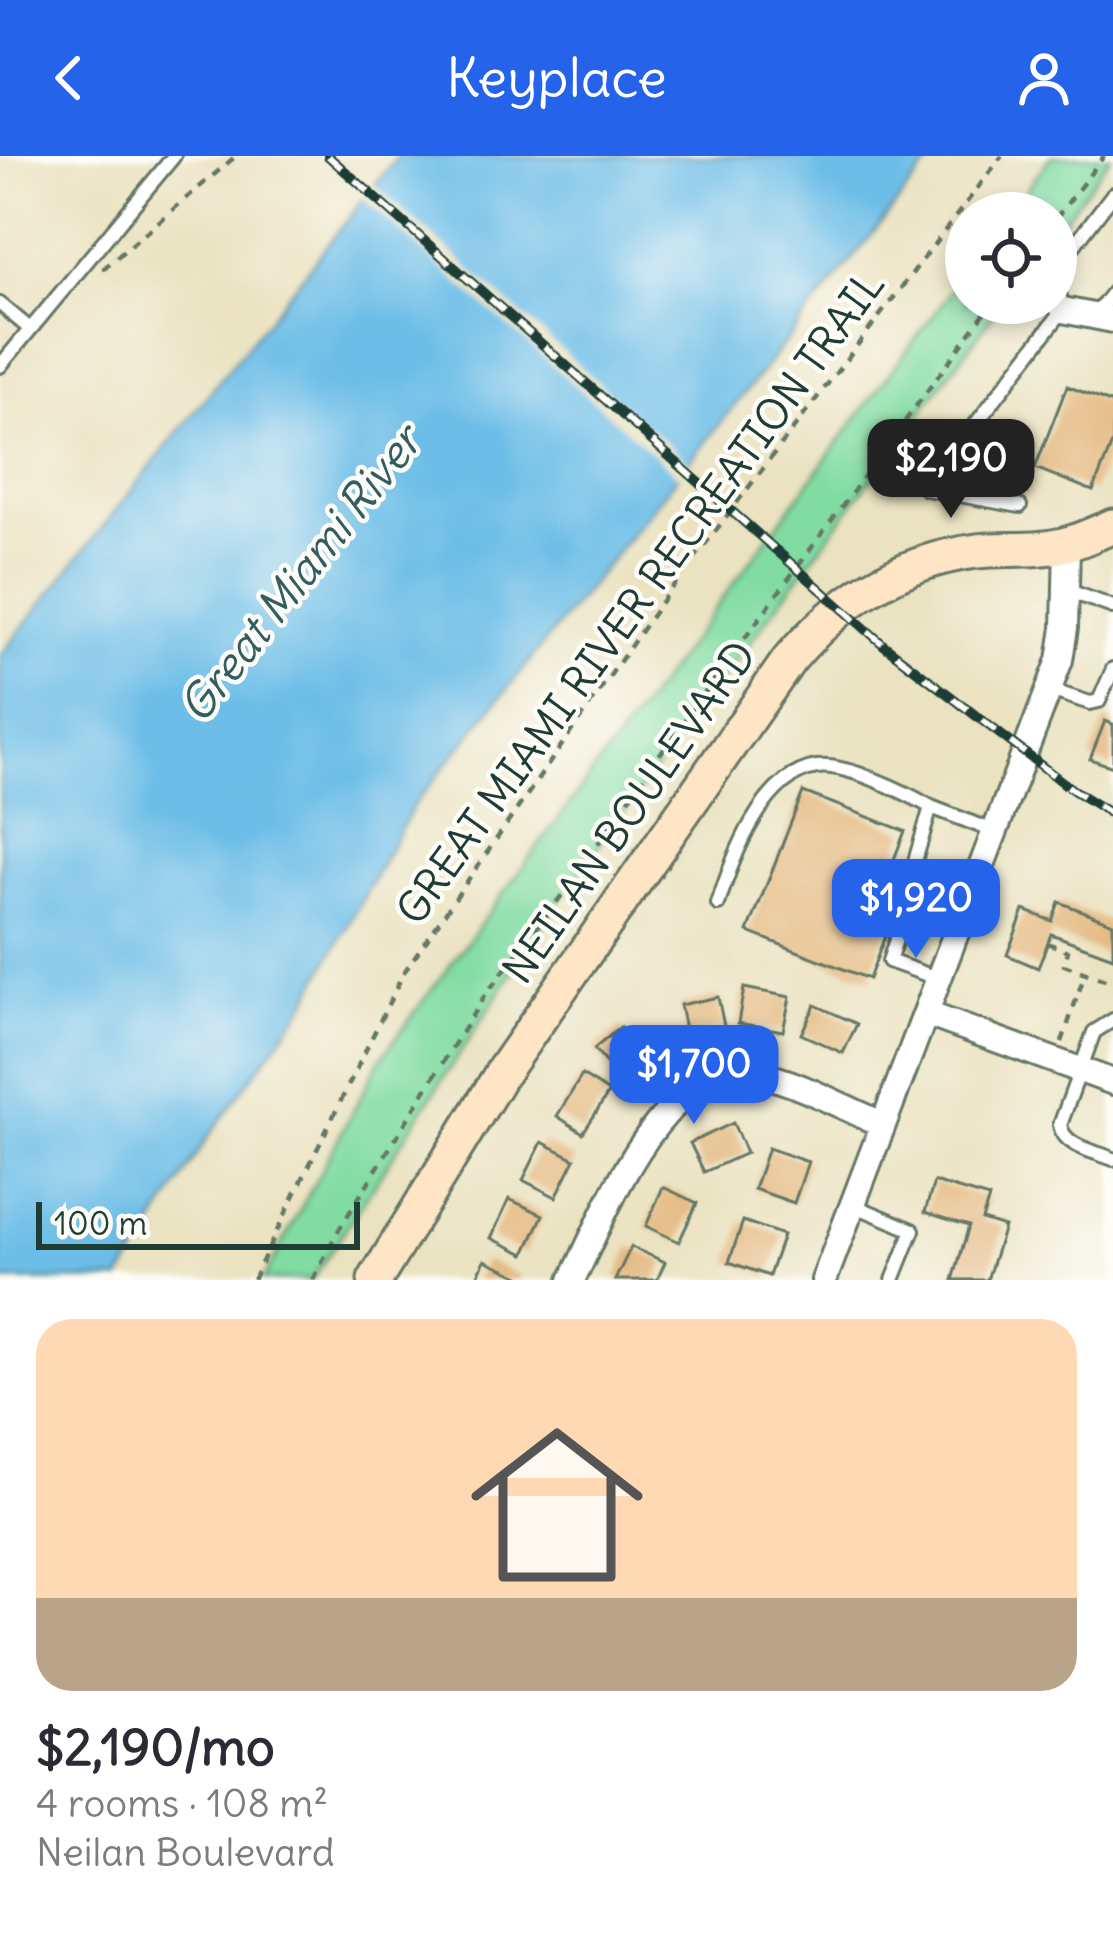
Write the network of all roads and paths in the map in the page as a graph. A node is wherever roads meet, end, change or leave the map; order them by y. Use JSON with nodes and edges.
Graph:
{"nodes":[{"id":1,"x":174,"y":156,"type":"edge"},
{"id":2,"x":236,"y":156,"type":"edge"},
{"id":3,"x":1002,"y":156,"type":"edge"},
{"id":4,"x":1104,"y":156,"type":"edge"},
{"id":5,"x":1076,"y":192,"type":"edge"},
{"id":6,"x":1113,"y":194,"type":"edge"},
{"id":7,"x":1077,"y":241,"type":"edge"},
{"id":8,"x":101,"y":272,"type":"dead end"},
{"id":9,"x":1113,"y":292,"type":"edge"},
{"id":10,"x":0,"y":304,"type":"edge"},
{"id":11,"x":1104,"y":318,"type":"edge"},
{"id":12,"x":977,"y":324,"type":"edge"},
{"id":13,"x":1052,"y":324,"type":"edge"},
{"id":14,"x":30,"y":329,"type":"junction"},
{"id":15,"x":0,"y":365,"type":"edge"},
{"id":16,"x":1020,"y":506,"type":"dead end"},
{"id":17,"x":1113,"y":526,"type":"edge"},
{"id":18,"x":1067,"y":545,"type":"junction"},
{"id":19,"x":1066,"y":590,"type":"junction"},
{"id":20,"x":1113,"y":607,"type":"edge"},
{"id":21,"x":1113,"y":669,"type":"edge"},
{"id":22,"x":1050,"y":690,"type":"junction"},
{"id":23,"x":931,"y":807,"type":"junction"},
{"id":24,"x":996,"y":832,"type":"junction"},
{"id":25,"x":718,"y":904,"type":"dead end"},
{"id":26,"x":907,"y":906,"type":"junction"},
{"id":27,"x":962,"y":924,"type":"junction"},
{"id":28,"x":1047,"y":943,"type":"dead end"},
{"id":29,"x":1085,"y":973,"type":"junction"},
{"id":30,"x":940,"y":980,"type":"junction"},
{"id":31,"x":1113,"y":983,"type":"edge"},
{"id":32,"x":928,"y":1014,"type":"junction"},
{"id":33,"x":1113,"y":1020,"type":"edge"},
{"id":34,"x":1061,"y":1045,"type":"dead end"},
{"id":35,"x":1078,"y":1070,"type":"junction"},
{"id":36,"x":1113,"y":1082,"type":"edge"},
{"id":37,"x":882,"y":1124,"type":"junction"},
{"id":38,"x":1113,"y":1159,"type":"edge"},
{"id":39,"x":852,"y":1205,"type":"junction"},
{"id":40,"x":253,"y":1280,"type":"edge"},
{"id":41,"x":313,"y":1280,"type":"edge"},
{"id":42,"x":375,"y":1280,"type":"edge"},
{"id":43,"x":572,"y":1280,"type":"edge"},
{"id":44,"x":824,"y":1280,"type":"edge"},
{"id":45,"x":893,"y":1280,"type":"edge"}],
"edges":[{"from":1,"to":14,"type":"lane"},
{"from":2,"to":8,"type":"path"},
{"from":3,"to":40,"type":"path","name":"GREAT MIAMI RIVER RECREATION TRAIL"},
{"from":4,"to":5,"type":"path"},
{"from":6,"to":7,"type":"lane"},
{"from":9,"to":11,"type":"lane"},
{"from":10,"to":14,"type":"lane"},
{"from":12,"to":41,"type":"path"},
{"from":13,"to":16,"type":"lane"},
{"from":14,"to":15,"type":"lane"},
{"from":17,"to":18,"type":"street","name":"NEILAN BOULEVARD"},
{"from":18,"to":19,"type":"street"},
{"from":18,"to":42,"type":"street","name":"NEILAN BOULEVARD"},
{"from":19,"to":20,"type":"lane"},
{"from":19,"to":22,"type":"street"},
{"from":21,"to":22,"type":"lane"},
{"from":22,"to":24,"type":"street"},
{"from":23,"to":24,"type":"lane"},
{"from":23,"to":25,"type":"lane"},
{"from":23,"to":26,"type":"lane"},
{"from":24,"to":27,"type":"street"},
{"from":26,"to":27,"type":"lane"},
{"from":26,"to":30,"type":"lane"},
{"from":27,"to":30,"type":"street"},
{"from":28,"to":29,"type":"path"},
{"from":29,"to":31,"type":"path"},
{"from":29,"to":34,"type":"path"},
{"from":30,"to":32,"type":"street"},
{"from":32,"to":35,"type":"street"},
{"from":32,"to":37,"type":"street"},
{"from":33,"to":35,"type":"lane"},
{"from":35,"to":36,"type":"street"},
{"from":35,"to":38,"type":"lane"},
{"from":37,"to":39,"type":"street"},
{"from":37,"to":43,"type":"street"},
{"from":39,"to":44,"type":"street"},
{"from":39,"to":45,"type":"lane"}]}
